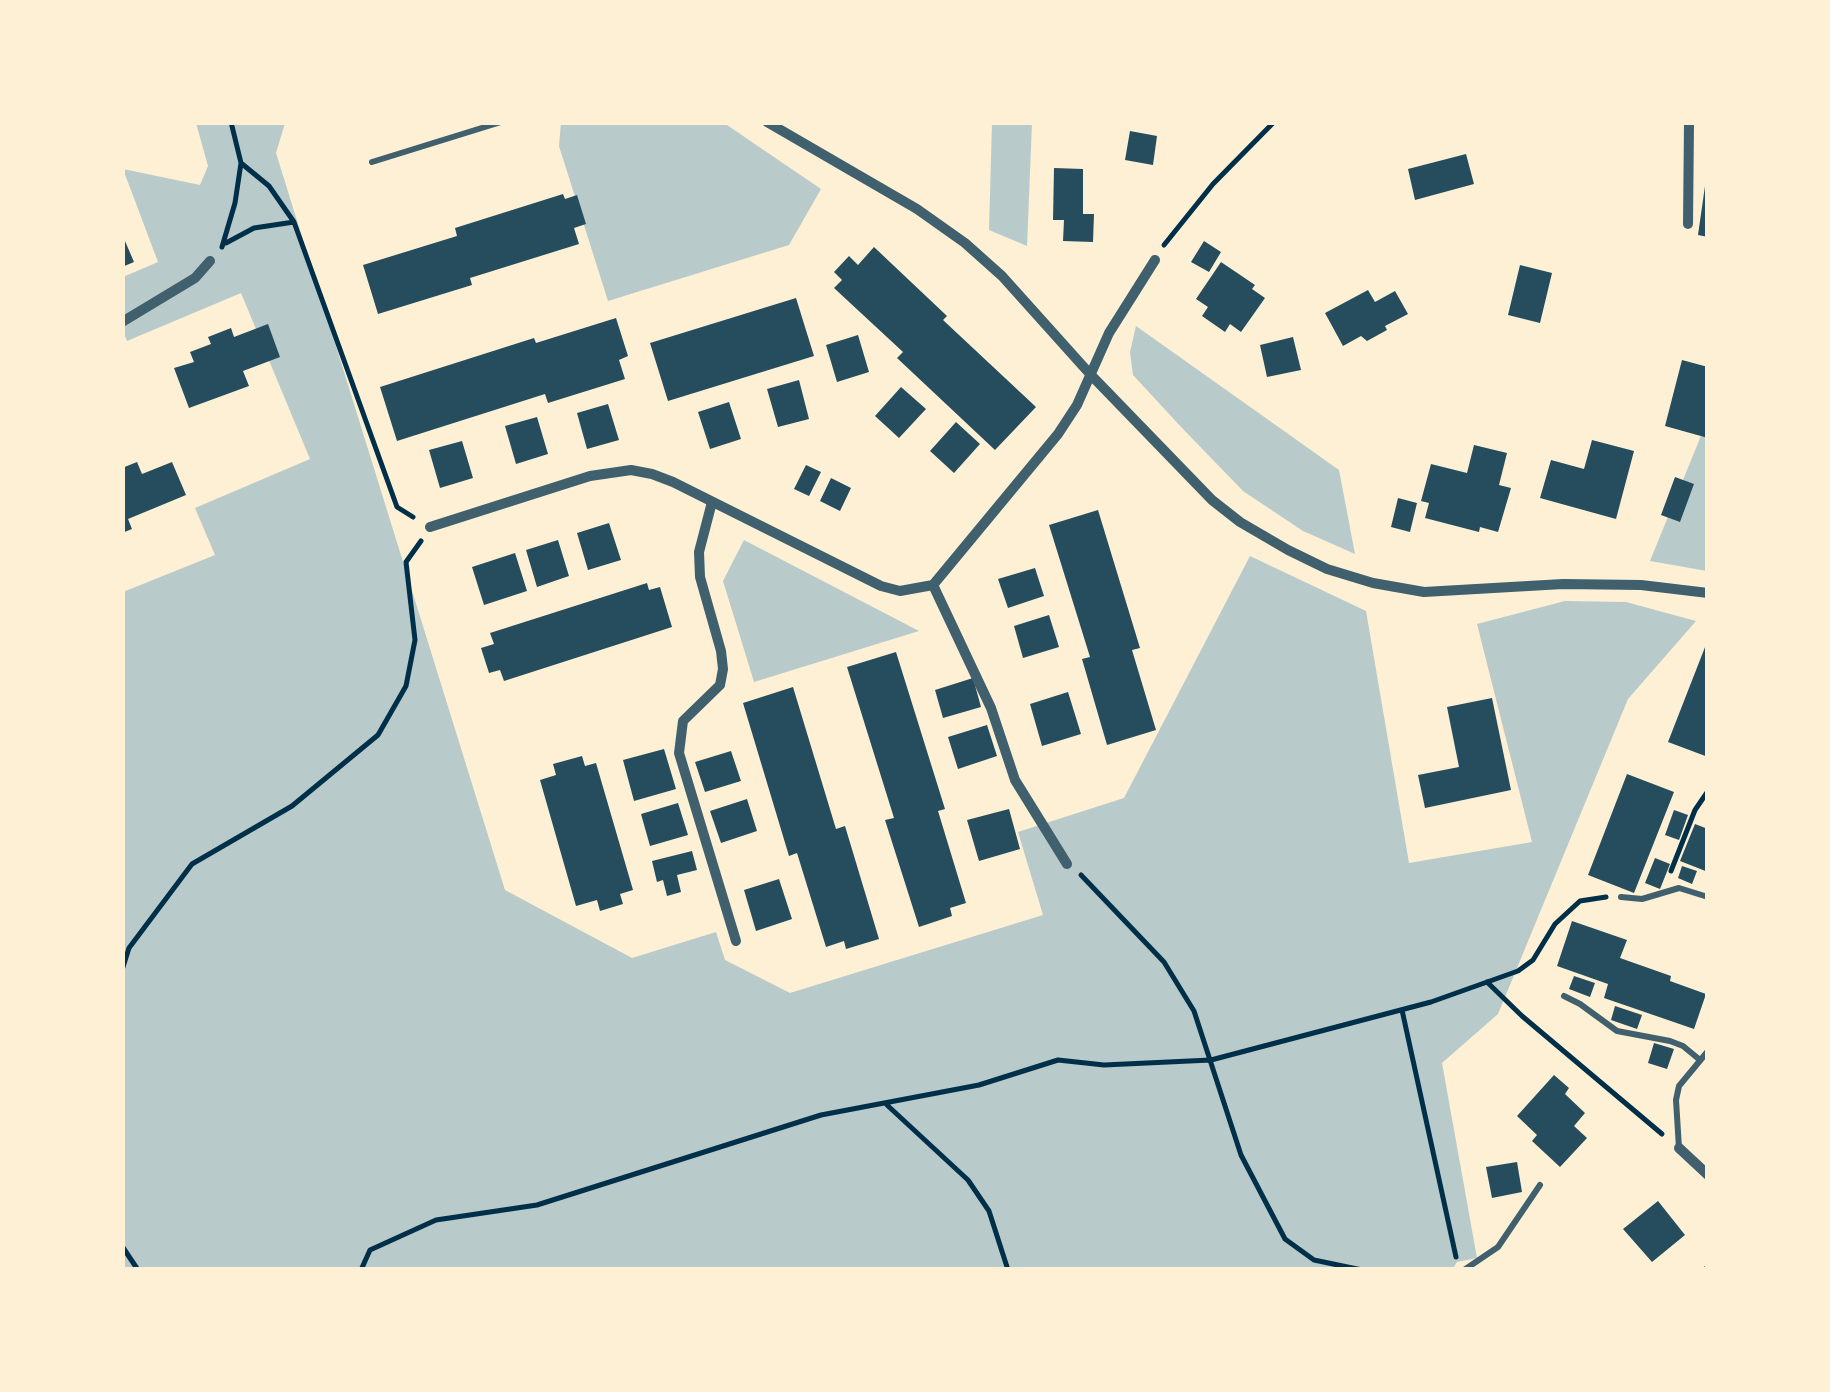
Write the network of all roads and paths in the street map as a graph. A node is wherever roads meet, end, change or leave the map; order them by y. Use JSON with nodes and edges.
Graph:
{"nodes":[{"id":1,"x":231,"y":122,"type":"edge"},
{"id":2,"x":502,"y":122,"type":"edge"},
{"id":3,"x":768,"y":122,"type":"edge"},
{"id":4,"x":1274,"y":122,"type":"edge"},
{"id":5,"x":1689,"y":122,"type":"edge"},
{"id":6,"x":372,"y":162,"type":"dead end"},
{"id":7,"x":242,"y":163,"type":"junction"},
{"id":8,"x":294,"y":222,"type":"junction"},
{"id":9,"x":1688,"y":224,"type":"dead end"},
{"id":10,"x":225,"y":244,"type":"junction"},
{"id":11,"x":1154,"y":260,"type":"joint"},
{"id":12,"x":210,"y":261,"type":"joint"},
{"id":13,"x":122,"y":322,"type":"edge"},
{"id":14,"x":1090,"y":374,"type":"junction"},
{"id":15,"x":712,"y":502,"type":"junction"},
{"id":16,"x":430,"y":527,"type":"junction"},
{"id":17,"x":933,"y":586,"type":"junction"},
{"id":18,"x":1708,"y":592,"type":"edge"},
{"id":19,"x":1708,"y":791,"type":"edge"},
{"id":20,"x":1067,"y":864,"type":"joint"},
{"id":21,"x":1672,"y":888,"type":"junction"},
{"id":22,"x":1621,"y":897,"type":"joint"},
{"id":23,"x":1708,"y":897,"type":"edge"},
{"id":24,"x":736,"y":942,"type":"dead end"},
{"id":25,"x":122,"y":970,"type":"edge"},
{"id":26,"x":1488,"y":982,"type":"junction"},
{"id":27,"x":1564,"y":996,"type":"dead end"},
{"id":28,"x":1402,"y":1010,"type":"junction"},
{"id":29,"x":1708,"y":1050,"type":"edge"},
{"id":30,"x":1211,"y":1060,"type":"junction"},
{"id":31,"x":1700,"y":1060,"type":"junction"},
{"id":32,"x":887,"y":1104,"type":"junction"},
{"id":33,"x":1678,"y":1148,"type":"junction"},
{"id":34,"x":1708,"y":1176,"type":"edge"},
{"id":35,"x":1540,"y":1185,"type":"dead end"},
{"id":36,"x":122,"y":1246,"type":"edge"},
{"id":37,"x":138,"y":1270,"type":"edge"},
{"id":38,"x":362,"y":1270,"type":"edge"},
{"id":39,"x":1008,"y":1270,"type":"edge"},
{"id":40,"x":1362,"y":1270,"type":"edge"},
{"id":41,"x":1461,"y":1270,"type":"edge"}],
"edges":[{"from":1,"to":7,"type":"path"},
{"from":2,"to":6,"type":"lane"},
{"from":3,"to":14,"type":"street"},
{"from":4,"to":11,"type":"path"},
{"from":5,"to":9,"type":"street"},
{"from":7,"to":8,"type":"path"},
{"from":7,"to":10,"type":"path"},
{"from":8,"to":10,"type":"path"},
{"from":8,"to":16,"type":"path"},
{"from":10,"to":12,"type":"path"},
{"from":11,"to":14,"type":"street"},
{"from":12,"to":13,"type":"street"},
{"from":14,"to":17,"type":"street"},
{"from":14,"to":18,"type":"street"},
{"from":15,"to":16,"type":"street"},
{"from":15,"to":17,"type":"street"},
{"from":15,"to":24,"type":"street"},
{"from":16,"to":25,"type":"path"},
{"from":17,"to":20,"type":"street"},
{"from":19,"to":21,"type":"path"},
{"from":20,"to":30,"type":"path"},
{"from":21,"to":22,"type":"lane"},
{"from":21,"to":23,"type":"lane"},
{"from":22,"to":26,"type":"path"},
{"from":26,"to":28,"type":"path"},
{"from":26,"to":33,"type":"path"},
{"from":27,"to":31,"type":"lane"},
{"from":28,"to":30,"type":"path"},
{"from":28,"to":41,"type":"path"},
{"from":29,"to":31,"type":"lane"},
{"from":30,"to":32,"type":"path"},
{"from":30,"to":40,"type":"path"},
{"from":31,"to":33,"type":"lane"},
{"from":32,"to":38,"type":"path"},
{"from":32,"to":39,"type":"path"},
{"from":33,"to":34,"type":"street"},
{"from":35,"to":41,"type":"lane"},
{"from":36,"to":37,"type":"path"}]}
